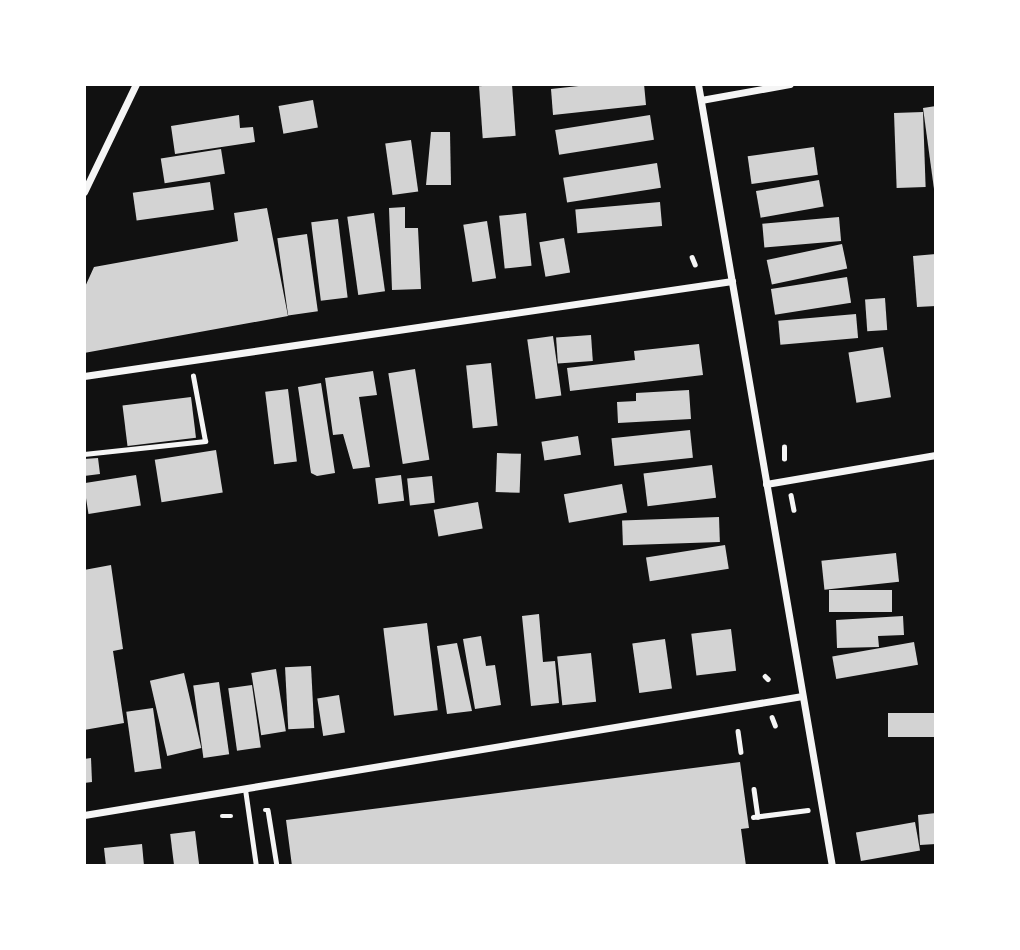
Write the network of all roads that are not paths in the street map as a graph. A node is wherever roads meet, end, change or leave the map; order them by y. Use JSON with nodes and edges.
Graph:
{"nodes":[{"id":1,"x":135,"y":84,"type":"edge"},
{"id":2,"x":698,"y":84,"type":"edge"},
{"id":3,"x":790,"y":84,"type":"edge"},
{"id":4,"x":701,"y":100,"type":"junction"},
{"id":5,"x":84,"y":192,"type":"edge"},
{"id":6,"x":732,"y":281,"type":"junction"},
{"id":7,"x":84,"y":376,"type":"edge"},
{"id":8,"x":936,"y":455,"type":"edge"},
{"id":9,"x":766,"y":484,"type":"junction"},
{"id":10,"x":802,"y":696,"type":"junction"},
{"id":11,"x":245,"y":789,"type":"junction"},
{"id":12,"x":84,"y":815,"type":"edge"},
{"id":13,"x":256,"y":866,"type":"edge"},
{"id":14,"x":832,"y":866,"type":"edge"}],
"edges":[{"from":1,"to":5,"type":"street"},
{"from":2,"to":4,"type":"street"},
{"from":3,"to":4,"type":"street"},
{"from":4,"to":6,"type":"street"},
{"from":6,"to":7,"type":"street"},
{"from":6,"to":9,"type":"street"},
{"from":8,"to":9,"type":"street"},
{"from":9,"to":10,"type":"street"},
{"from":10,"to":11,"type":"street"},
{"from":10,"to":14,"type":"street"},
{"from":11,"to":12,"type":"street"},
{"from":11,"to":13,"type":"lane"}]}
